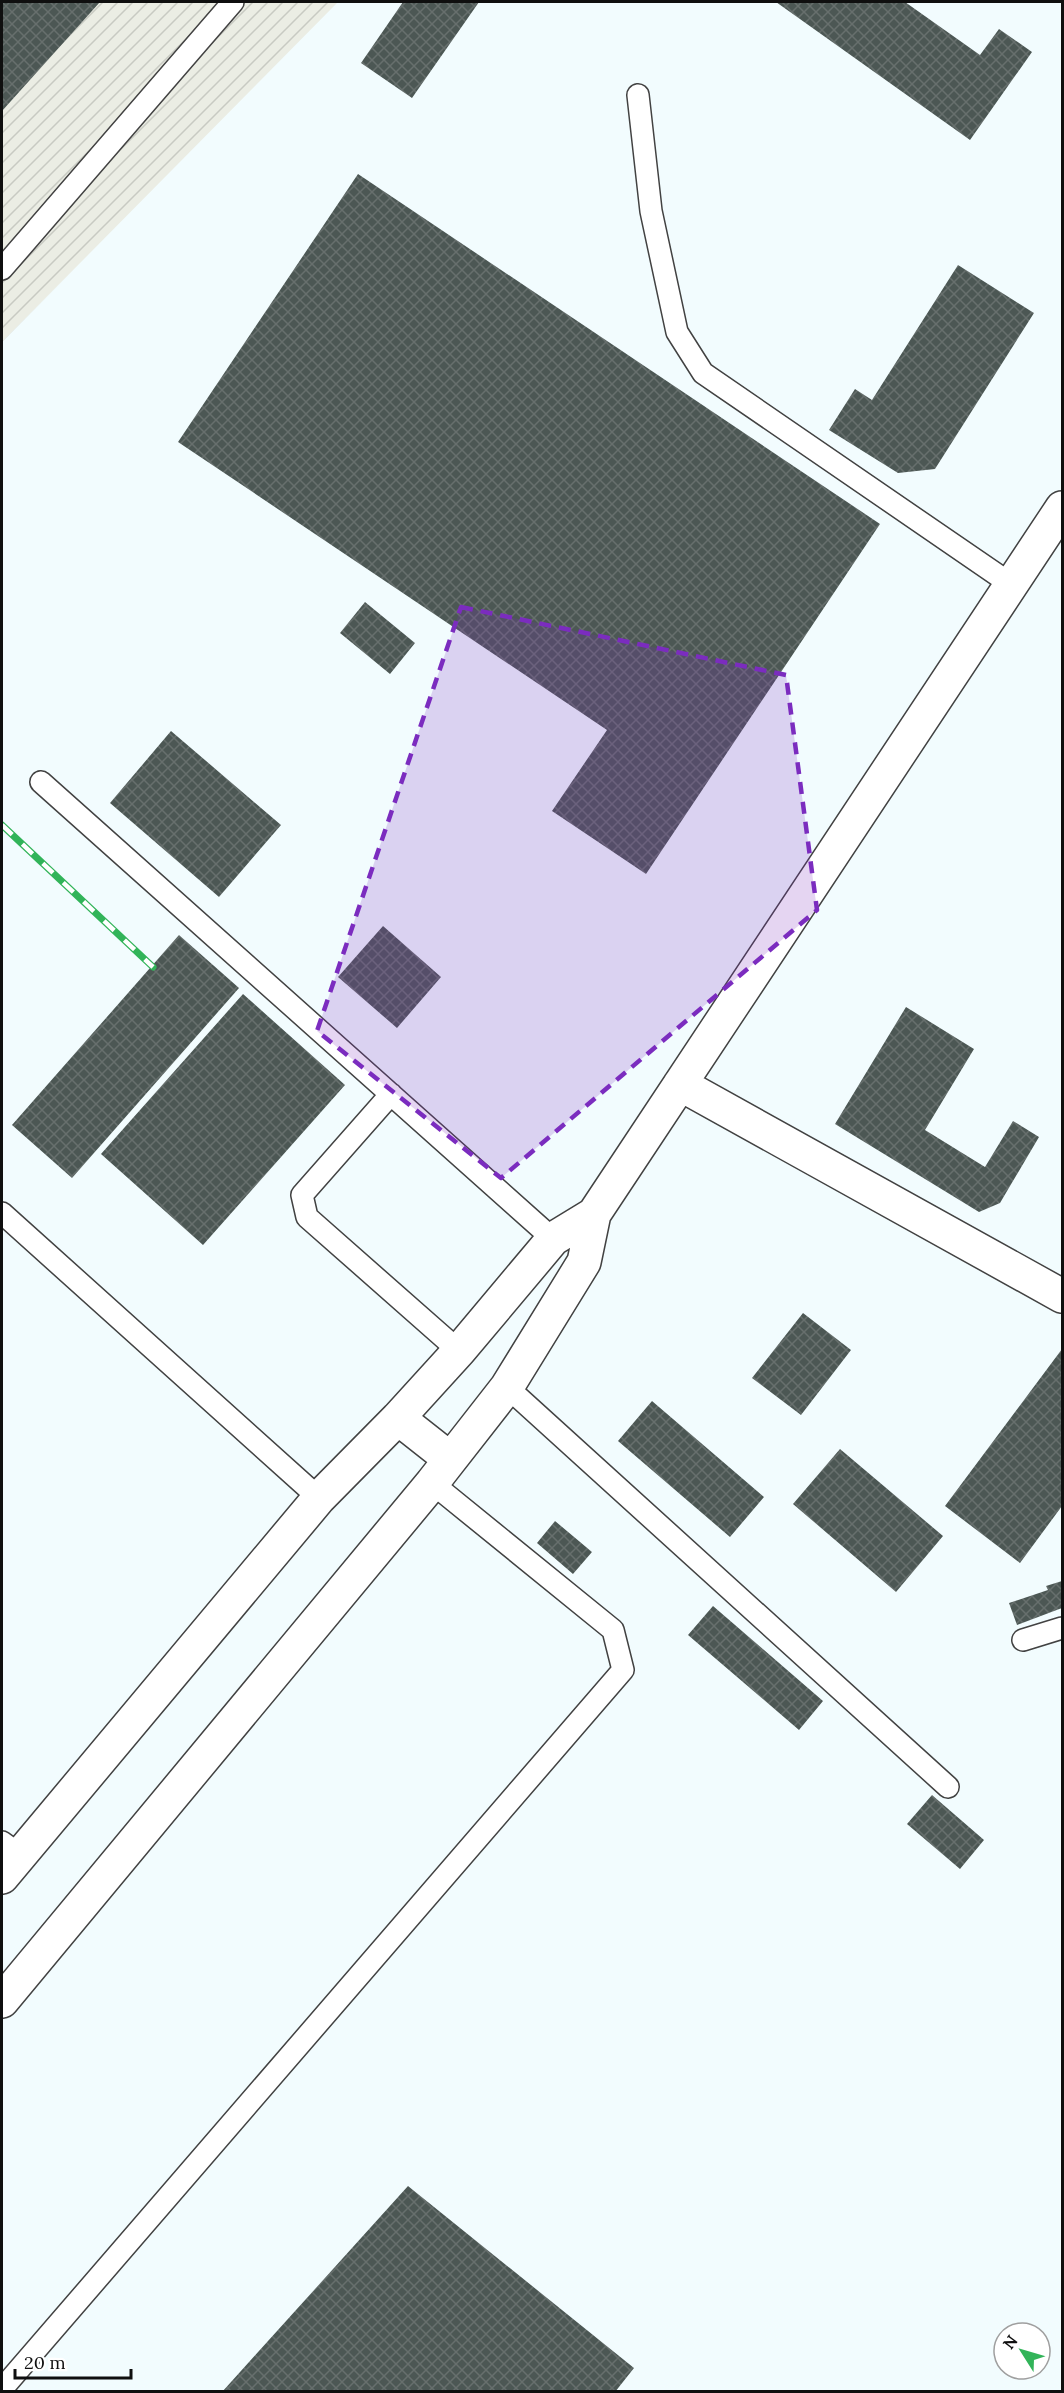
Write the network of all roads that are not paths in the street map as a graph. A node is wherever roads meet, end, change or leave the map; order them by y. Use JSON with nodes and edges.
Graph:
{"nodes":[{"id":1,"x":233,"y":2,"type":"edge"},
{"id":2,"x":638,"y":95,"type":"dead end"},
{"id":3,"x":2,"y":269,"type":"edge"},
{"id":4,"x":1062,"y":508,"type":"edge"},
{"id":5,"x":1012,"y":585,"type":"junction"},
{"id":6,"x":40,"y":782,"type":"dead end"},
{"id":7,"x":680,"y":1084,"type":"junction"},
{"id":8,"x":391,"y":1094,"type":"junction"},
{"id":9,"x":2,"y":1213,"type":"edge"},
{"id":10,"x":594,"y":1214,"type":"junction"},
{"id":11,"x":553,"y":1239,"type":"junction"},
{"id":12,"x":1062,"y":1296,"type":"edge"},
{"id":13,"x":459,"y":1351,"type":"junction"},
{"id":14,"x":507,"y":1388,"type":"junction"},
{"id":15,"x":398,"y":1418,"type":"junction"},
{"id":16,"x":441,"y":1471,"type":"junction"},
{"id":17,"x":319,"y":1498,"type":"junction"},
{"id":18,"x":1062,"y":1628,"type":"edge"},
{"id":19,"x":1023,"y":1640,"type":"dead end"},
{"id":20,"x":948,"y":1787,"type":"dead end"},
{"id":21,"x":8,"y":1858,"type":"edge"},
{"id":22,"x":2,"y":2001,"type":"edge"},
{"id":23,"x":2,"y":2389,"type":"edge"}],
"edges":[{"from":1,"to":3,"type":"lane"},
{"from":2,"to":5,"type":"lane"},
{"from":4,"to":5,"type":"street"},
{"from":5,"to":7,"type":"street"},
{"from":6,"to":8,"type":"lane"},
{"from":7,"to":10,"type":"street"},
{"from":7,"to":12,"type":"street"},
{"from":8,"to":11,"type":"lane"},
{"from":8,"to":13,"type":"lane"},
{"from":9,"to":17,"type":"lane"},
{"from":10,"to":11,"type":"street"},
{"from":10,"to":14,"type":"street"},
{"from":11,"to":13,"type":"street"},
{"from":13,"to":15,"type":"street"},
{"from":14,"to":16,"type":"street"},
{"from":14,"to":20,"type":"lane"},
{"from":15,"to":16,"type":"street"},
{"from":15,"to":17,"type":"street"},
{"from":16,"to":22,"type":"street"},
{"from":16,"to":23,"type":"lane"},
{"from":17,"to":21,"type":"street"},
{"from":18,"to":19,"type":"lane"}]}
